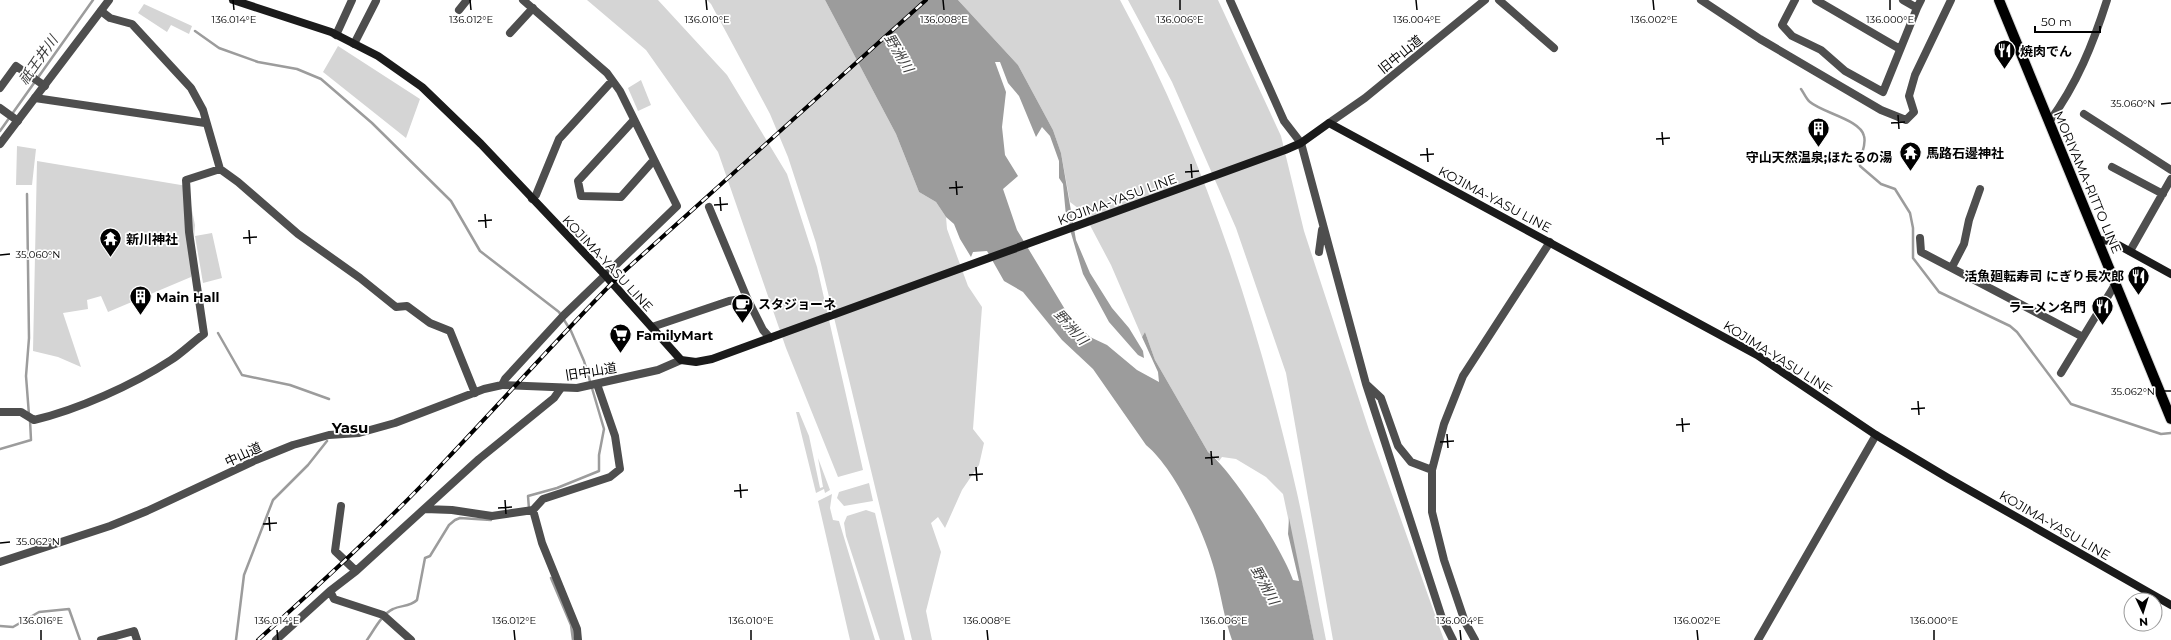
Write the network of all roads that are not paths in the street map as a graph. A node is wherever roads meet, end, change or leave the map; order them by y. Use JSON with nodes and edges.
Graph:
{"nodes":[{"id":1,"x":109,"y":0,"type":"edge"},
{"id":2,"x":233,"y":0,"type":"edge"},
{"id":3,"x":352,"y":0,"type":"edge"},
{"id":4,"x":467,"y":0,"type":"edge"},
{"id":5,"x":523,"y":0,"type":"edge"},
{"id":6,"x":1230,"y":0,"type":"edge"},
{"id":7,"x":1484,"y":0,"type":"edge"},
{"id":8,"x":1499,"y":0,"type":"edge"},
{"id":9,"x":1702,"y":0,"type":"edge"},
{"id":10,"x":1795,"y":0,"type":"edge"},
{"id":11,"x":1816,"y":0,"type":"edge"},
{"id":12,"x":1903,"y":0,"type":"edge"},
{"id":13,"x":1951,"y":0,"type":"edge"},
{"id":14,"x":1999,"y":0,"type":"edge"},
{"id":15,"x":2107,"y":0,"type":"edge"},
{"id":16,"x":376,"y":1,"type":"dead end"},
{"id":17,"x":1919,"y":4,"type":"edge"},
{"id":18,"x":533,"y":8,"type":"junction"},
{"id":19,"x":460,"y":10,"type":"dead end"},
{"id":20,"x":101,"y":11,"type":"junction"},
{"id":21,"x":510,"y":34,"type":"dead end"},
{"id":22,"x":336,"y":35,"type":"junction"},
{"id":23,"x":354,"y":44,"type":"junction"},
{"id":24,"x":1554,"y":48,"type":"dead end"},
{"id":25,"x":1900,"y":49,"type":"junction"},
{"id":26,"x":612,"y":81,"type":"junction"},
{"id":27,"x":39,"y":82,"type":"junction"},
{"id":28,"x":0,"y":88,"type":"edge"},
{"id":29,"x":35,"y":98,"type":"junction"},
{"id":30,"x":0,"y":108,"type":"edge"},
{"id":31,"x":2084,"y":114,"type":"dead end"},
{"id":32,"x":13,"y":117,"type":"junction"},
{"id":33,"x":633,"y":121,"type":"junction"},
{"id":34,"x":2049,"y":122,"type":"junction"},
{"id":35,"x":205,"y":123,"type":"junction"},
{"id":36,"x":1329,"y":123,"type":"junction"},
{"id":37,"x":1301,"y":143,"type":"junction"},
{"id":38,"x":0,"y":144,"type":"edge"},
{"id":39,"x":653,"y":161,"type":"junction"},
{"id":40,"x":2112,"y":167,"type":"dead end"},
{"id":41,"x":220,"y":169,"type":"junction"},
{"id":42,"x":2171,"y":170,"type":"edge"},
{"id":43,"x":2171,"y":179,"type":"edge"},
{"id":44,"x":1980,"y":189,"type":"dead end"},
{"id":45,"x":2163,"y":194,"type":"junction"},
{"id":46,"x":532,"y":199,"type":"junction"},
{"id":47,"x":709,"y":207,"type":"dead end"},
{"id":48,"x":1323,"y":227,"type":"junction"},
{"id":49,"x":1920,"y":238,"type":"dead end"},
{"id":50,"x":2098,"y":240,"type":"junction"},
{"id":51,"x":1550,"y":242,"type":"junction"},
{"id":52,"x":2130,"y":251,"type":"junction"},
{"id":53,"x":1319,"y":252,"type":"dead end"},
{"id":54,"x":1952,"y":267,"type":"junction"},
{"id":55,"x":2171,"y":274,"type":"edge"},
{"id":56,"x":606,"y":276,"type":"junction"},
{"id":57,"x":2116,"y":283,"type":"junction"},
{"id":58,"x":747,"y":298,"type":"junction"},
{"id":59,"x":652,"y":327,"type":"junction"},
{"id":60,"x":2083,"y":337,"type":"junction"},
{"id":61,"x":770,"y":338,"type":"junction"},
{"id":62,"x":681,"y":360,"type":"junction"},
{"id":63,"x":2061,"y":373,"type":"dead end"},
{"id":64,"x":1366,"y":384,"type":"junction"},
{"id":65,"x":502,"y":385,"type":"junction"},
{"id":66,"x":593,"y":385,"type":"junction"},
{"id":67,"x":561,"y":388,"type":"junction"},
{"id":68,"x":475,"y":393,"type":"junction"},
{"id":69,"x":0,"y":412,"type":"edge"},
{"id":70,"x":2171,"y":419,"type":"edge"},
{"id":71,"x":1876,"y":435,"type":"junction"},
{"id":72,"x":1432,"y":470,"type":"junction"},
{"id":73,"x":341,"y":506,"type":"dead end"},
{"id":74,"x":425,"y":509,"type":"junction"},
{"id":75,"x":530,"y":511,"type":"junction"},
{"id":76,"x":0,"y":562,"type":"edge"},
{"id":77,"x":356,"y":571,"type":"junction"},
{"id":78,"x":330,"y":591,"type":"junction"},
{"id":79,"x":2171,"y":605,"type":"edge"},
{"id":80,"x":103,"y":640,"type":"edge"},
{"id":81,"x":137,"y":640,"type":"edge"},
{"id":82,"x":276,"y":640,"type":"edge"},
{"id":83,"x":411,"y":640,"type":"edge"},
{"id":84,"x":578,"y":640,"type":"edge"},
{"id":85,"x":1454,"y":640,"type":"edge"},
{"id":86,"x":1475,"y":640,"type":"edge"},
{"id":87,"x":1758,"y":640,"type":"edge"}],
"edges":[{"from":1,"to":20,"type":"street"},
{"from":2,"to":22,"type":"main road","name":"KOJIMA-YASU LINE"},
{"from":3,"to":22,"type":"street"},
{"from":4,"to":19,"type":"street"},
{"from":5,"to":18,"type":"street"},
{"from":6,"to":37,"type":"street"},
{"from":7,"to":36,"type":"street","name":"旧中山道"},
{"from":8,"to":24,"type":"street"},
{"from":9,"to":13,"type":"street"},
{"from":10,"to":25,"type":"street"},
{"from":11,"to":25,"type":"street"},
{"from":12,"to":17,"type":"street"},
{"from":14,"to":34,"type":"main road","name":"MORIYAMA-RITTO LINE"},
{"from":15,"to":34,"type":"street"},
{"from":16,"to":23,"type":"street"},
{"from":17,"to":25,"type":"street"},
{"from":18,"to":21,"type":"street"},
{"from":18,"to":26,"type":"street"},
{"from":20,"to":27,"type":"street"},
{"from":20,"to":35,"type":"street"},
{"from":22,"to":23,"type":"main road","name":"KOJIMA-YASU LINE"},
{"from":23,"to":46,"type":"main road","name":"KOJIMA-YASU LINE"},
{"from":26,"to":33,"type":"street"},
{"from":26,"to":46,"type":"street"},
{"from":27,"to":28,"type":"street"},
{"from":27,"to":29,"type":"street"},
{"from":29,"to":32,"type":"street"},
{"from":29,"to":35,"type":"street"},
{"from":30,"to":32,"type":"street"},
{"from":31,"to":42,"type":"street"},
{"from":32,"to":38,"type":"street"},
{"from":33,"to":39,"type":"street"},
{"from":33,"to":39,"type":"street"},
{"from":34,"to":50,"type":"main road","name":"MORIYAMA-RITTO LINE"},
{"from":35,"to":41,"type":"street"},
{"from":36,"to":37,"type":"main road","name":"KOJIMA-YASU LINE"},
{"from":36,"to":51,"type":"main road","name":"KOJIMA-YASU LINE"},
{"from":37,"to":48,"type":"street"},
{"from":37,"to":61,"type":"main road","name":"KOJIMA-YASU LINE"},
{"from":39,"to":56,"type":"street"},
{"from":40,"to":45,"type":"street"},
{"from":41,"to":68,"type":"street"},
{"from":41,"to":69,"type":"street"},
{"from":43,"to":45,"type":"street"},
{"from":44,"to":54,"type":"street"},
{"from":45,"to":52,"type":"street"},
{"from":46,"to":56,"type":"main road","name":"KOJIMA-YASU LINE"},
{"from":47,"to":58,"type":"street"},
{"from":48,"to":53,"type":"street"},
{"from":48,"to":64,"type":"street"},
{"from":49,"to":54,"type":"street"},
{"from":50,"to":52,"type":"main road"},
{"from":50,"to":57,"type":"main road","name":"MORIYAMA-RITTO LINE"},
{"from":51,"to":71,"type":"main road","name":"KOJIMA-YASU LINE"},
{"from":51,"to":72,"type":"street"},
{"from":52,"to":55,"type":"main road"},
{"from":54,"to":60,"type":"street"},
{"from":56,"to":59,"type":"main road","name":"KOJIMA-YASU LINE"},
{"from":56,"to":65,"type":"street"},
{"from":57,"to":60,"type":"street"},
{"from":57,"to":70,"type":"main road","name":"MORIYAMA-RITTO LINE"},
{"from":58,"to":59,"type":"street"},
{"from":58,"to":61,"type":"street"},
{"from":59,"to":62,"type":"main road","name":"KOJIMA-YASU LINE"},
{"from":60,"to":63,"type":"street"},
{"from":61,"to":62,"type":"main road","name":"KOJIMA-YASU LINE"},
{"from":62,"to":66,"type":"street","name":"旧中山道"},
{"from":64,"to":72,"type":"street"},
{"from":64,"to":85,"type":"street"},
{"from":65,"to":67,"type":"street","name":"旧中山道"},
{"from":65,"to":68,"type":"street","name":"中山道"},
{"from":66,"to":67,"type":"street","name":"旧中山道"},
{"from":66,"to":75,"type":"street"},
{"from":67,"to":74,"type":"street"},
{"from":68,"to":76,"type":"street","name":"中山道"},
{"from":71,"to":79,"type":"main road","name":"KOJIMA-YASU LINE"},
{"from":71,"to":87,"type":"street"},
{"from":72,"to":86,"type":"street"},
{"from":73,"to":77,"type":"street"},
{"from":74,"to":75,"type":"street"},
{"from":74,"to":77,"type":"street"},
{"from":75,"to":84,"type":"street"},
{"from":77,"to":78,"type":"street"},
{"from":78,"to":82,"type":"street"},
{"from":78,"to":83,"type":"street"},
{"from":80,"to":81,"type":"street"}]}
